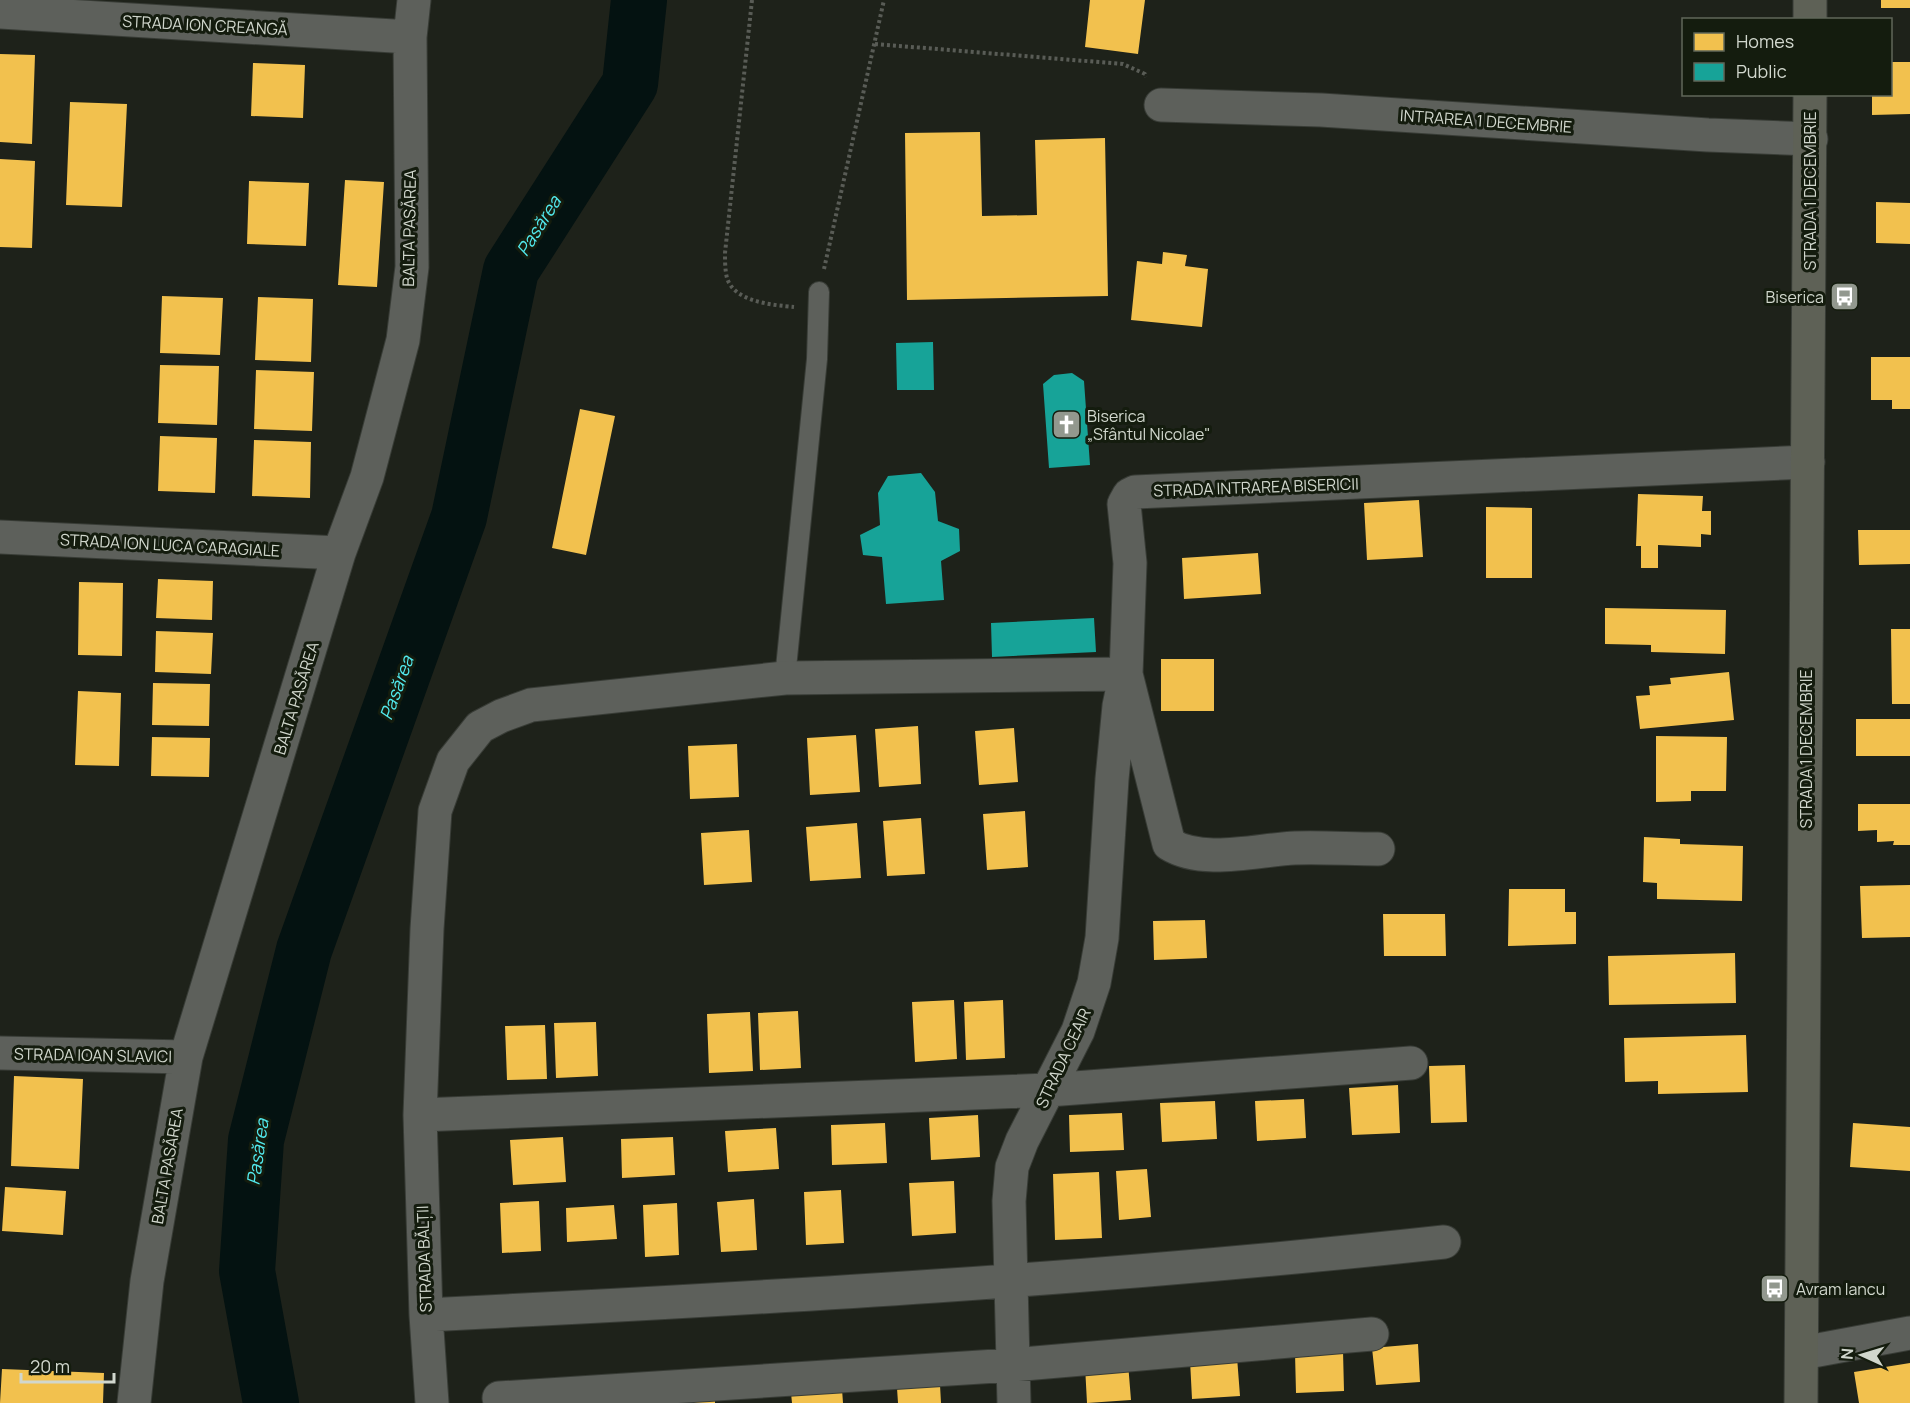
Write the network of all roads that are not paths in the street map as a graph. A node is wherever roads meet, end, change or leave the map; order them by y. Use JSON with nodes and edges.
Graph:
{"nodes":[{"id":1,"x":414,"y":0,"type":"edge"},
{"id":2,"x":1810,"y":0,"type":"edge"},
{"id":3,"x":0,"y":12,"type":"edge"},
{"id":4,"x":1810,"y":18,"type":"edge"},
{"id":5,"x":410,"y":37,"type":"junction"},
{"id":6,"x":1810,"y":96,"type":"edge"},
{"id":7,"x":1161,"y":105,"type":"road end"},
{"id":8,"x":1811,"y":139,"type":"junction"},
{"id":9,"x":819,"y":292,"type":"road end"},
{"id":10,"x":1808,"y":462,"type":"junction"},
{"id":11,"x":0,"y":537,"type":"edge"},
{"id":12,"x":339,"y":553,"type":"junction"},
{"id":13,"x":1126,"y":674,"type":"junction"},
{"id":14,"x":785,"y":678,"type":"junction"},
{"id":15,"x":1378,"y":849,"type":"dead end"},
{"id":16,"x":0,"y":1053,"type":"edge"},
{"id":17,"x":186,"y":1057,"type":"junction"},
{"id":18,"x":1410,"y":1063,"type":"dead end"},
{"id":19,"x":1048,"y":1090,"type":"junction"},
{"id":20,"x":420,"y":1115,"type":"junction"},
{"id":21,"x":1444,"y":1242,"type":"dead end"},
{"id":22,"x":1010,"y":1281,"type":"junction"},
{"id":23,"x":426,"y":1315,"type":"junction"},
{"id":24,"x":1910,"y":1333,"type":"edge"},
{"id":25,"x":1372,"y":1334,"type":"dead end"},
{"id":26,"x":1802,"y":1353,"type":"junction"},
{"id":27,"x":1012,"y":1365,"type":"junction"},
{"id":28,"x":499,"y":1398,"type":"dead end"},
{"id":29,"x":136,"y":1399,"type":"edge"},
{"id":30,"x":432,"y":1403,"type":"edge"},
{"id":31,"x":1014,"y":1403,"type":"edge"},
{"id":32,"x":1801,"y":1403,"type":"edge"}],
"edges":[{"from":1,"to":5,"type":"street","name":"BALTA PASĂREA"},
{"from":2,"to":4,"type":"main road"},
{"from":3,"to":5,"type":"street","name":"STRADA ION CREANGĂ"},
{"from":5,"to":12,"type":"street","name":"BALTA PASĂREA"},
{"from":6,"to":8,"type":"main road","name":"STRADA 1 DECEMBRIE"},
{"from":7,"to":8,"type":"street","name":"INTRAREA 1 DECEMBRIE"},
{"from":8,"to":10,"type":"main road","name":"STRADA 1 DECEMBRIE"},
{"from":9,"to":14,"type":"lane"},
{"from":10,"to":13,"type":"street","name":"STRADA INTRAREA BISERICII"},
{"from":10,"to":26,"type":"main road","name":"STRADA 1 DECEMBRIE"},
{"from":11,"to":12,"type":"street","name":"STRADA ION LUCA CARAGIALE"},
{"from":12,"to":17,"type":"street","name":"BALTA PASĂREA"},
{"from":13,"to":14,"type":"street","name":"STRADA BĂLȚII"},
{"from":13,"to":15,"type":"street","name":"STRADA INTRAREA BISERICII"},
{"from":13,"to":19,"type":"street","name":"STRADA CEAIR"},
{"from":14,"to":20,"type":"street","name":"STRADA BĂLȚII"},
{"from":16,"to":17,"type":"street","name":"STRADA IOAN SLAVICI"},
{"from":17,"to":29,"type":"street","name":"BALTA PASĂREA"},
{"from":18,"to":19,"type":"street"},
{"from":19,"to":20,"type":"street"},
{"from":19,"to":22,"type":"street","name":"STRADA CEAIR"},
{"from":20,"to":23,"type":"street","name":"STRADA BĂLȚII"},
{"from":21,"to":22,"type":"street"},
{"from":22,"to":23,"type":"street"},
{"from":22,"to":27,"type":"street","name":"STRADA CEAIR"},
{"from":23,"to":30,"type":"street","name":"STRADA BĂLȚII"},
{"from":24,"to":26,"type":"street"},
{"from":25,"to":27,"type":"street"},
{"from":26,"to":32,"type":"main road","name":"STRADA 1 DECEMBRIE"},
{"from":27,"to":28,"type":"street"},
{"from":27,"to":31,"type":"street","name":"STRADA CEAIR"}]}
